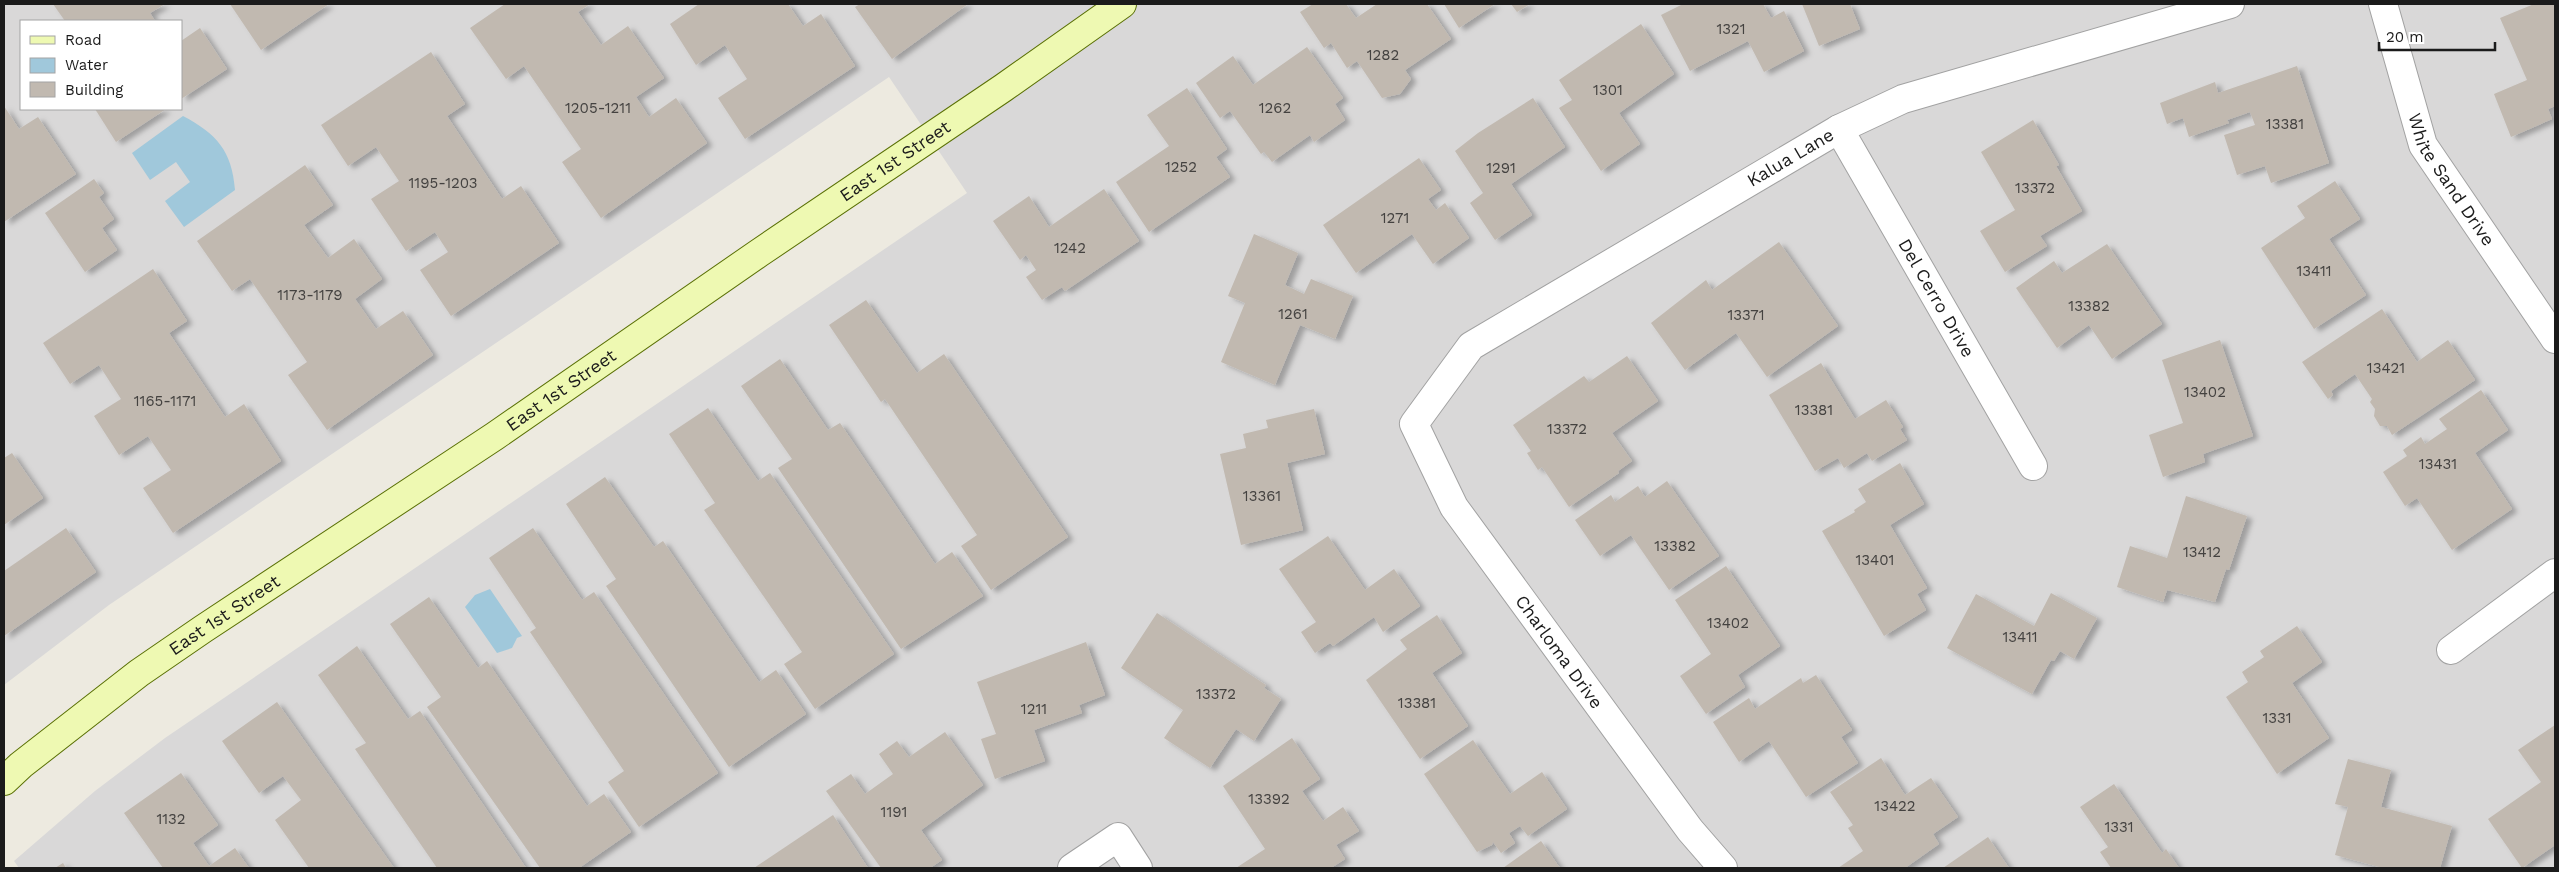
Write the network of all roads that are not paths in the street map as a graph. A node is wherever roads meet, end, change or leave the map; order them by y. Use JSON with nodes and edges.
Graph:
{"nodes":[{"id":1,"x":1122,"y":4,"type":"edge"},
{"id":2,"x":2230,"y":4,"type":"edge"},
{"id":3,"x":2384,"y":4,"type":"edge"},
{"id":4,"x":1839,"y":129,"type":"junction"},
{"id":5,"x":2555,"y":339,"type":"edge"},
{"id":6,"x":1414,"y":424,"type":"joint"},
{"id":7,"x":2033,"y":466,"type":"dead end"},
{"id":8,"x":2555,"y":573,"type":"edge"},
{"id":9,"x":2451,"y":650,"type":"dead end"},
{"id":10,"x":4,"y":781,"type":"edge"},
{"id":11,"x":1072,"y":868,"type":"edge"},
{"id":12,"x":1138,"y":868,"type":"edge"},
{"id":13,"x":1723,"y":868,"type":"edge"}],
"edges":[{"from":1,"to":10,"type":"main road","name":"East 1st Street"},
{"from":2,"to":4,"type":"street","name":"Kalua Lane"},
{"from":3,"to":5,"type":"street","name":"White Sand Drive"},
{"from":4,"to":6,"type":"street","name":"Kalua Lane"},
{"from":4,"to":7,"type":"street","name":"Del Cerro Drive"},
{"from":6,"to":13,"type":"street","name":"Charloma Drive"},
{"from":8,"to":9,"type":"street"},
{"from":11,"to":12,"type":"street"}]}
